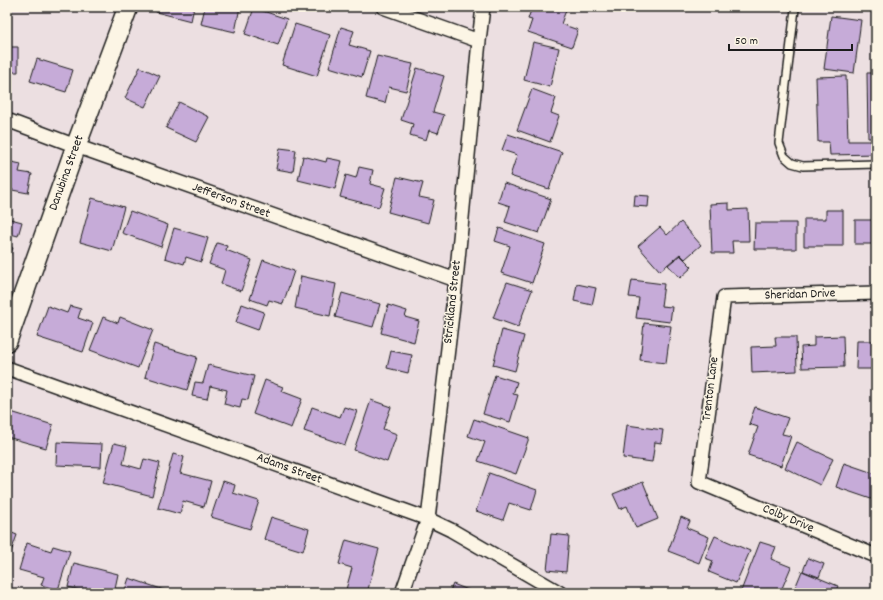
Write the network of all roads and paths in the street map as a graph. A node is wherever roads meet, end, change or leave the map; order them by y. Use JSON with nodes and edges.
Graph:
{"nodes":[{"id":1,"x":128,"y":7,"type":"edge"},
{"id":2,"x":383,"y":7,"type":"edge"},
{"id":3,"x":483,"y":7,"type":"edge"},
{"id":4,"x":796,"y":7,"type":"edge"},
{"id":5,"x":479,"y":42,"type":"junction"},
{"id":6,"x":7,"y":120,"type":"edge"},
{"id":7,"x":76,"y":146,"type":"junction"},
{"id":8,"x":876,"y":164,"type":"edge"},
{"id":9,"x":456,"y":280,"type":"junction"},
{"id":10,"x":876,"y":293,"type":"edge"},
{"id":11,"x":724,"y":297,"type":"joint"},
{"id":12,"x":7,"y":340,"type":"edge"},
{"id":13,"x":7,"y":368,"type":"edge"},
{"id":14,"x":699,"y":482,"type":"joint"},
{"id":15,"x":428,"y":519,"type":"junction"},
{"id":16,"x":876,"y":556,"type":"edge"},
{"id":17,"x":402,"y":593,"type":"edge"},
{"id":18,"x":560,"y":593,"type":"edge"}],
"edges":[{"from":1,"to":7,"type":"street","name":"Danubina Street"},
{"from":2,"to":5,"type":"street"},
{"from":3,"to":5,"type":"street","name":"Strickland Street"},
{"from":4,"to":8,"type":"lane"},
{"from":5,"to":9,"type":"street","name":"Strickland Street"},
{"from":6,"to":7,"type":"street","name":"Jefferson Street"},
{"from":7,"to":9,"type":"street","name":"Jefferson Street"},
{"from":7,"to":12,"type":"street","name":"Danubina Street"},
{"from":9,"to":15,"type":"street","name":"Strickland Street"},
{"from":10,"to":11,"type":"street","name":"Sheridan Drive"},
{"from":11,"to":14,"type":"street","name":"Trenton Lane"},
{"from":13,"to":15,"type":"street","name":"Adams Street"},
{"from":14,"to":16,"type":"street","name":"Colby Drive"},
{"from":15,"to":17,"type":"street","name":"Strickland Street"},
{"from":15,"to":18,"type":"street","name":"Adams Street"}]}
